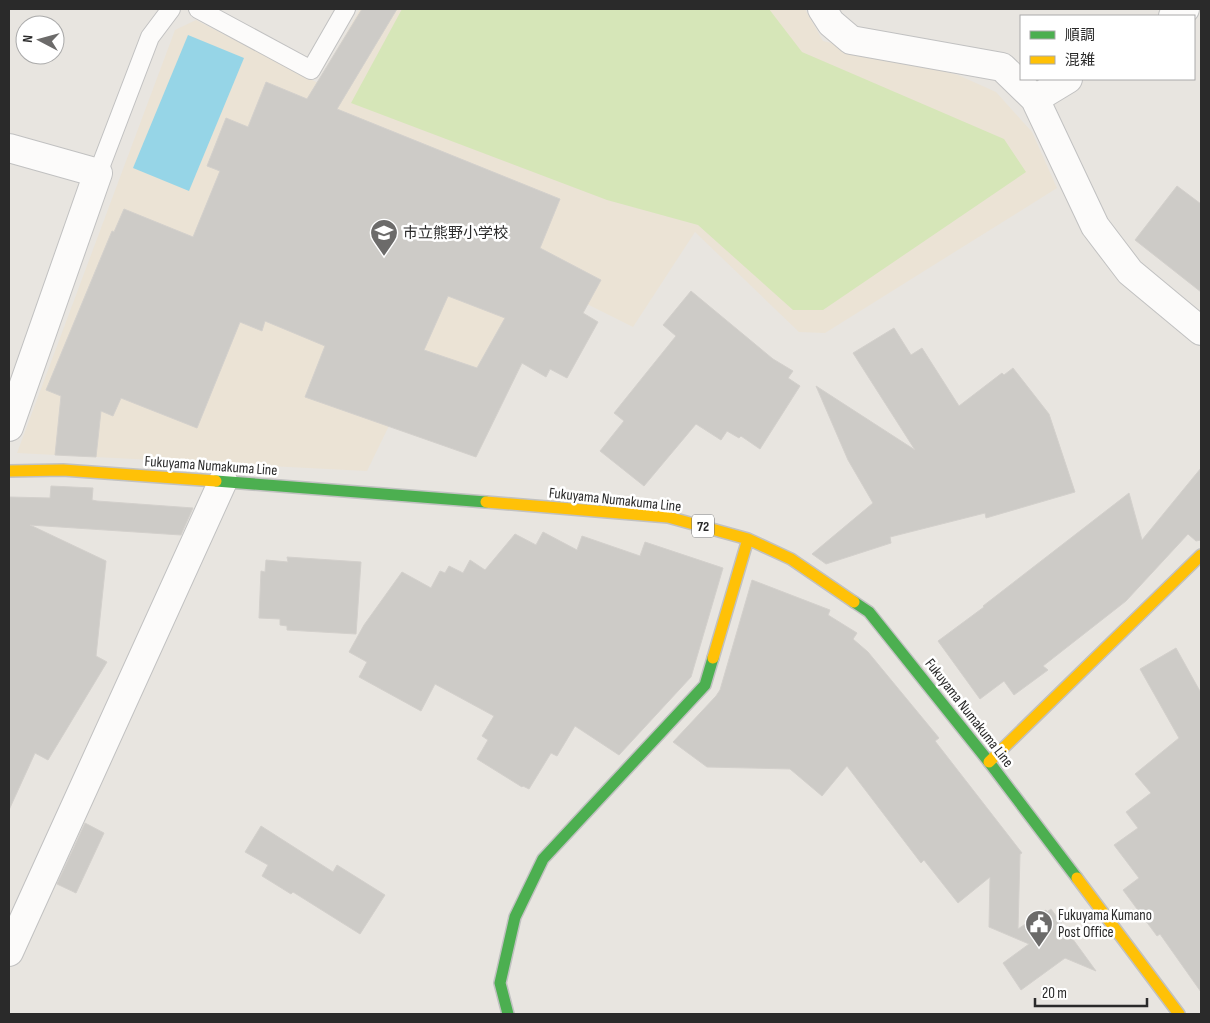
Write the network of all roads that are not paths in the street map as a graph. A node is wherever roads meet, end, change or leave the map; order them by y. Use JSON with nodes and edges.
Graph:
{"nodes":[{"id":1,"x":171,"y":9,"type":"edge"},
{"id":2,"x":198,"y":9,"type":"edge"},
{"id":3,"x":346,"y":9,"type":"edge"},
{"id":4,"x":822,"y":9,"type":"edge"},
{"id":5,"x":1185,"y":9,"type":"edge"},
{"id":6,"x":1174,"y":15,"type":"edge"},
{"id":7,"x":1066,"y":80,"type":"edge"},
{"id":8,"x":1035,"y":99,"type":"junction"},
{"id":9,"x":9,"y":148,"type":"edge"},
{"id":10,"x":98,"y":174,"type":"junction"},
{"id":11,"x":1201,"y":331,"type":"edge"},
{"id":12,"x":9,"y":426,"type":"edge"},
{"id":13,"x":9,"y":471,"type":"edge"},
{"id":14,"x":223,"y":481,"type":"junction"},
{"id":15,"x":748,"y":539,"type":"junction"},
{"id":16,"x":1201,"y":555,"type":"edge"},
{"id":17,"x":989,"y":762,"type":"junction"},
{"id":18,"x":9,"y":952,"type":"edge"},
{"id":19,"x":508,"y":1014,"type":"edge"},
{"id":20,"x":1179,"y":1014,"type":"edge"}],
"edges":[{"from":1,"to":10,"type":"lane"},
{"from":2,"to":3,"type":"lane"},
{"from":4,"to":8,"type":"street"},
{"from":5,"to":6,"type":"street"},
{"from":7,"to":8,"type":"street"},
{"from":8,"to":11,"type":"street"},
{"from":9,"to":10,"type":"street"},
{"from":10,"to":12,"type":"street"},
{"from":13,"to":14,"type":"main road","name":"Fukuyama Numakuma Line","number":"72"},
{"from":14,"to":15,"type":"main road","name":"Fukuyama Numakuma Line","number":"72"},
{"from":14,"to":18,"type":"street"},
{"from":15,"to":17,"type":"main road","name":"Fukuyama Numakuma Line","number":"72"},
{"from":15,"to":19,"type":"main road"},
{"from":16,"to":17,"type":"main road"},
{"from":17,"to":20,"type":"main road","name":"Fukuyama Numakuma Line","number":"72"}]}
